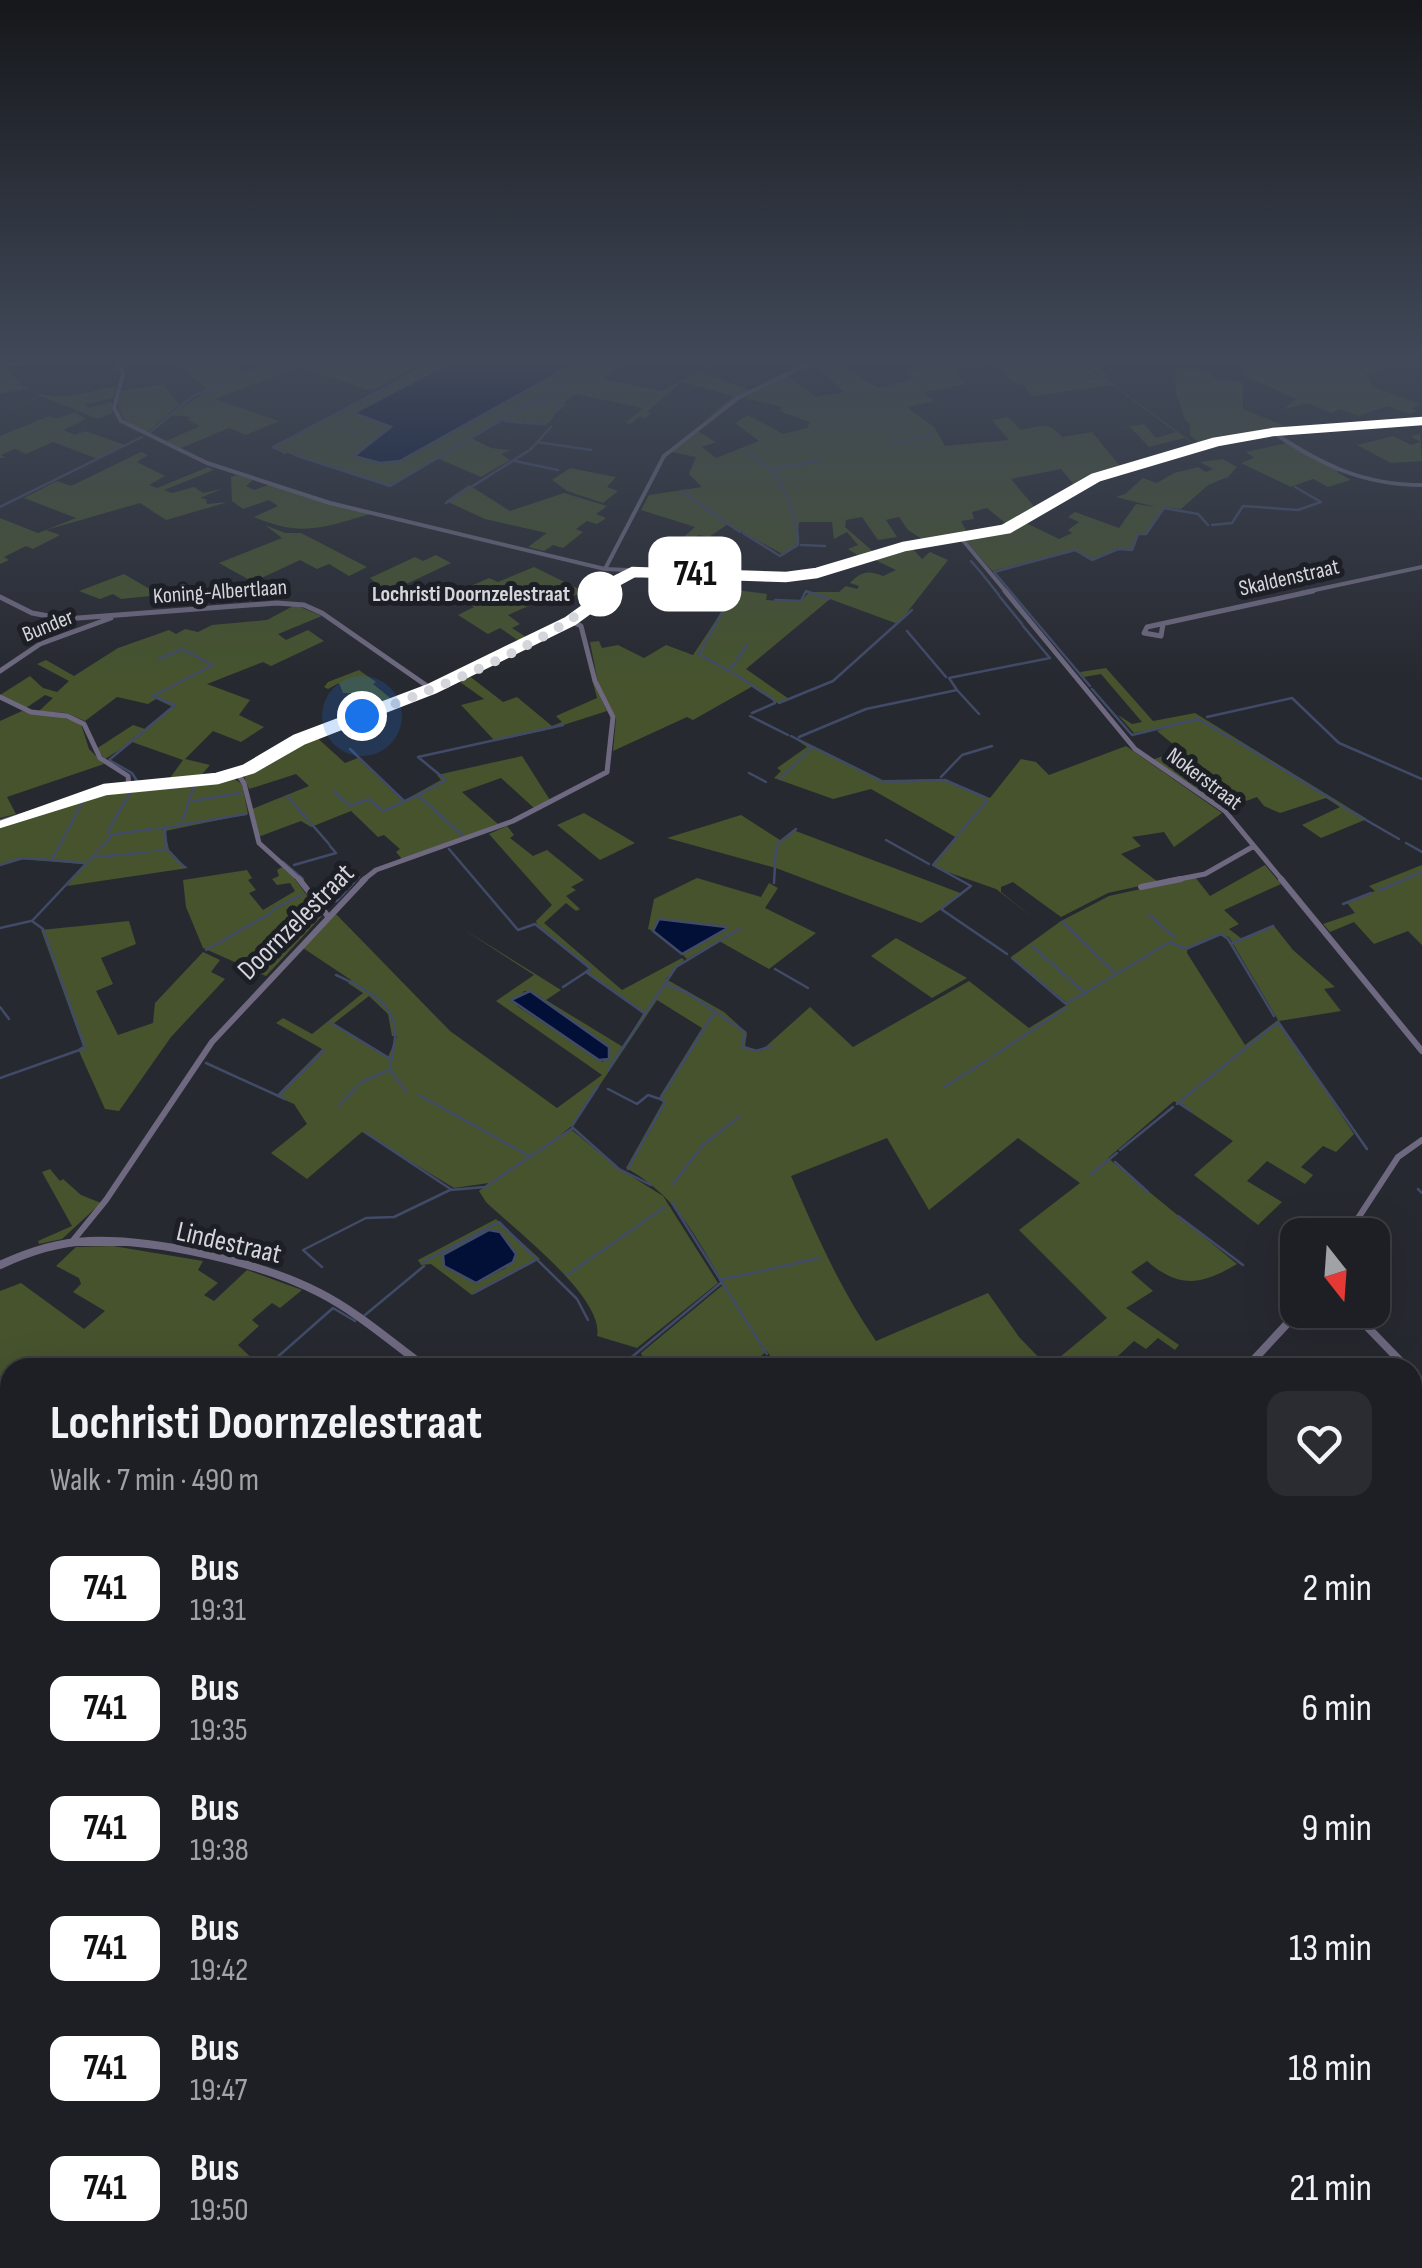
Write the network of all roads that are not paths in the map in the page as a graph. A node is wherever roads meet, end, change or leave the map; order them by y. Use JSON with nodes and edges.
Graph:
{"nodes":[{"id":1,"x":225,"y":469,"type":"edge"},
{"id":2,"x":657,"y":469,"type":"edge"},
{"id":3,"x":1122,"y":469,"type":"edge"},
{"id":4,"x":1334,"y":469,"type":"edge"},
{"id":5,"x":1422,"y":485,"type":"edge"},
{"id":6,"x":961,"y":538,"type":"junction"},
{"id":7,"x":1422,"y":566,"type":"edge"},
{"id":8,"x":606,"y":569,"type":"junction"},
{"id":9,"x":632,"y":572,"type":"junction"},
{"id":10,"x":607,"y":586,"type":"junction"},
{"id":11,"x":0,"y":597,"type":"edge"},
{"id":12,"x":112,"y":618,"type":"junction"},
{"id":13,"x":55,"y":619,"type":"junction"},
{"id":14,"x":570,"y":621,"type":"junction"},
{"id":15,"x":1163,"y":624,"type":"dead end"},
{"id":16,"x":74,"y":634,"type":"junction"},
{"id":17,"x":0,"y":671,"type":"edge"},
{"id":18,"x":431,"y":689,"type":"junction"},
{"id":19,"x":0,"y":697,"type":"edge"},
{"id":20,"x":237,"y":773,"type":"junction"},
{"id":21,"x":129,"y":787,"type":"junction"},
{"id":22,"x":0,"y":822,"type":"edge"},
{"id":23,"x":1254,"y":846,"type":"junction"},
{"id":24,"x":1141,"y":887,"type":"dead end"},
{"id":25,"x":335,"y":906,"type":"junction"},
{"id":26,"x":320,"y":908,"type":"junction"},
{"id":27,"x":327,"y":915,"type":"junction"},
{"id":28,"x":1422,"y":1051,"type":"edge"},
{"id":29,"x":1422,"y":1140,"type":"edge"},
{"id":30,"x":1358,"y":1218,"type":"edge"},
{"id":31,"x":72,"y":1243,"type":"junction"},
{"id":32,"x":0,"y":1265,"type":"edge"},
{"id":33,"x":1283,"y":1328,"type":"edge"},
{"id":34,"x":1369,"y":1328,"type":"edge"},
{"id":35,"x":413,"y":1358,"type":"edge"},
{"id":36,"x":1255,"y":1358,"type":"edge"},
{"id":37,"x":1398,"y":1358,"type":"edge"}],
"edges":[{"from":1,"to":8,"type":"street"},
{"from":2,"to":8,"type":"street"},
{"from":3,"to":6,"type":"street"},
{"from":4,"to":5,"type":"street"},
{"from":6,"to":9,"type":"street"},
{"from":6,"to":23,"type":"street","name":"Nokerstraat"},
{"from":7,"to":15,"type":"street","name":"Skaldenstraat"},
{"from":8,"to":9,"type":"street"},
{"from":8,"to":10,"type":"street"},
{"from":9,"to":10,"type":"street"},
{"from":10,"to":14,"type":"street"},
{"from":11,"to":13,"type":"street","name":"Koning-Albertlaan"},
{"from":12,"to":13,"type":"street","name":"Koning-Albertlaan"},
{"from":12,"to":16,"type":"street","name":"Bunder"},
{"from":12,"to":18,"type":"street","name":"Koning-Albertlaan"},
{"from":13,"to":16,"type":"street"},
{"from":14,"to":18,"type":"street"},
{"from":14,"to":25,"type":"street","name":"Doornzelestraat"},
{"from":16,"to":17,"type":"street","name":"Bunder"},
{"from":18,"to":20,"type":"street"},
{"from":19,"to":21,"type":"street"},
{"from":20,"to":21,"type":"street"},
{"from":20,"to":26,"type":"street"},
{"from":21,"to":22,"type":"street"},
{"from":23,"to":24,"type":"street"},
{"from":23,"to":28,"type":"street","name":"Nokerstraat"},
{"from":25,"to":26,"type":"street"},
{"from":25,"to":27,"type":"street","name":"Doornzelestraat"},
{"from":26,"to":27,"type":"street"},
{"from":27,"to":31,"type":"street","name":"Doornzelestraat"},
{"from":29,"to":30,"type":"street"},
{"from":31,"to":32,"type":"street","name":"Lindestraat"},
{"from":31,"to":35,"type":"street","name":"Lindestraat"},
{"from":33,"to":36,"type":"street"},
{"from":34,"to":37,"type":"street"}]}
